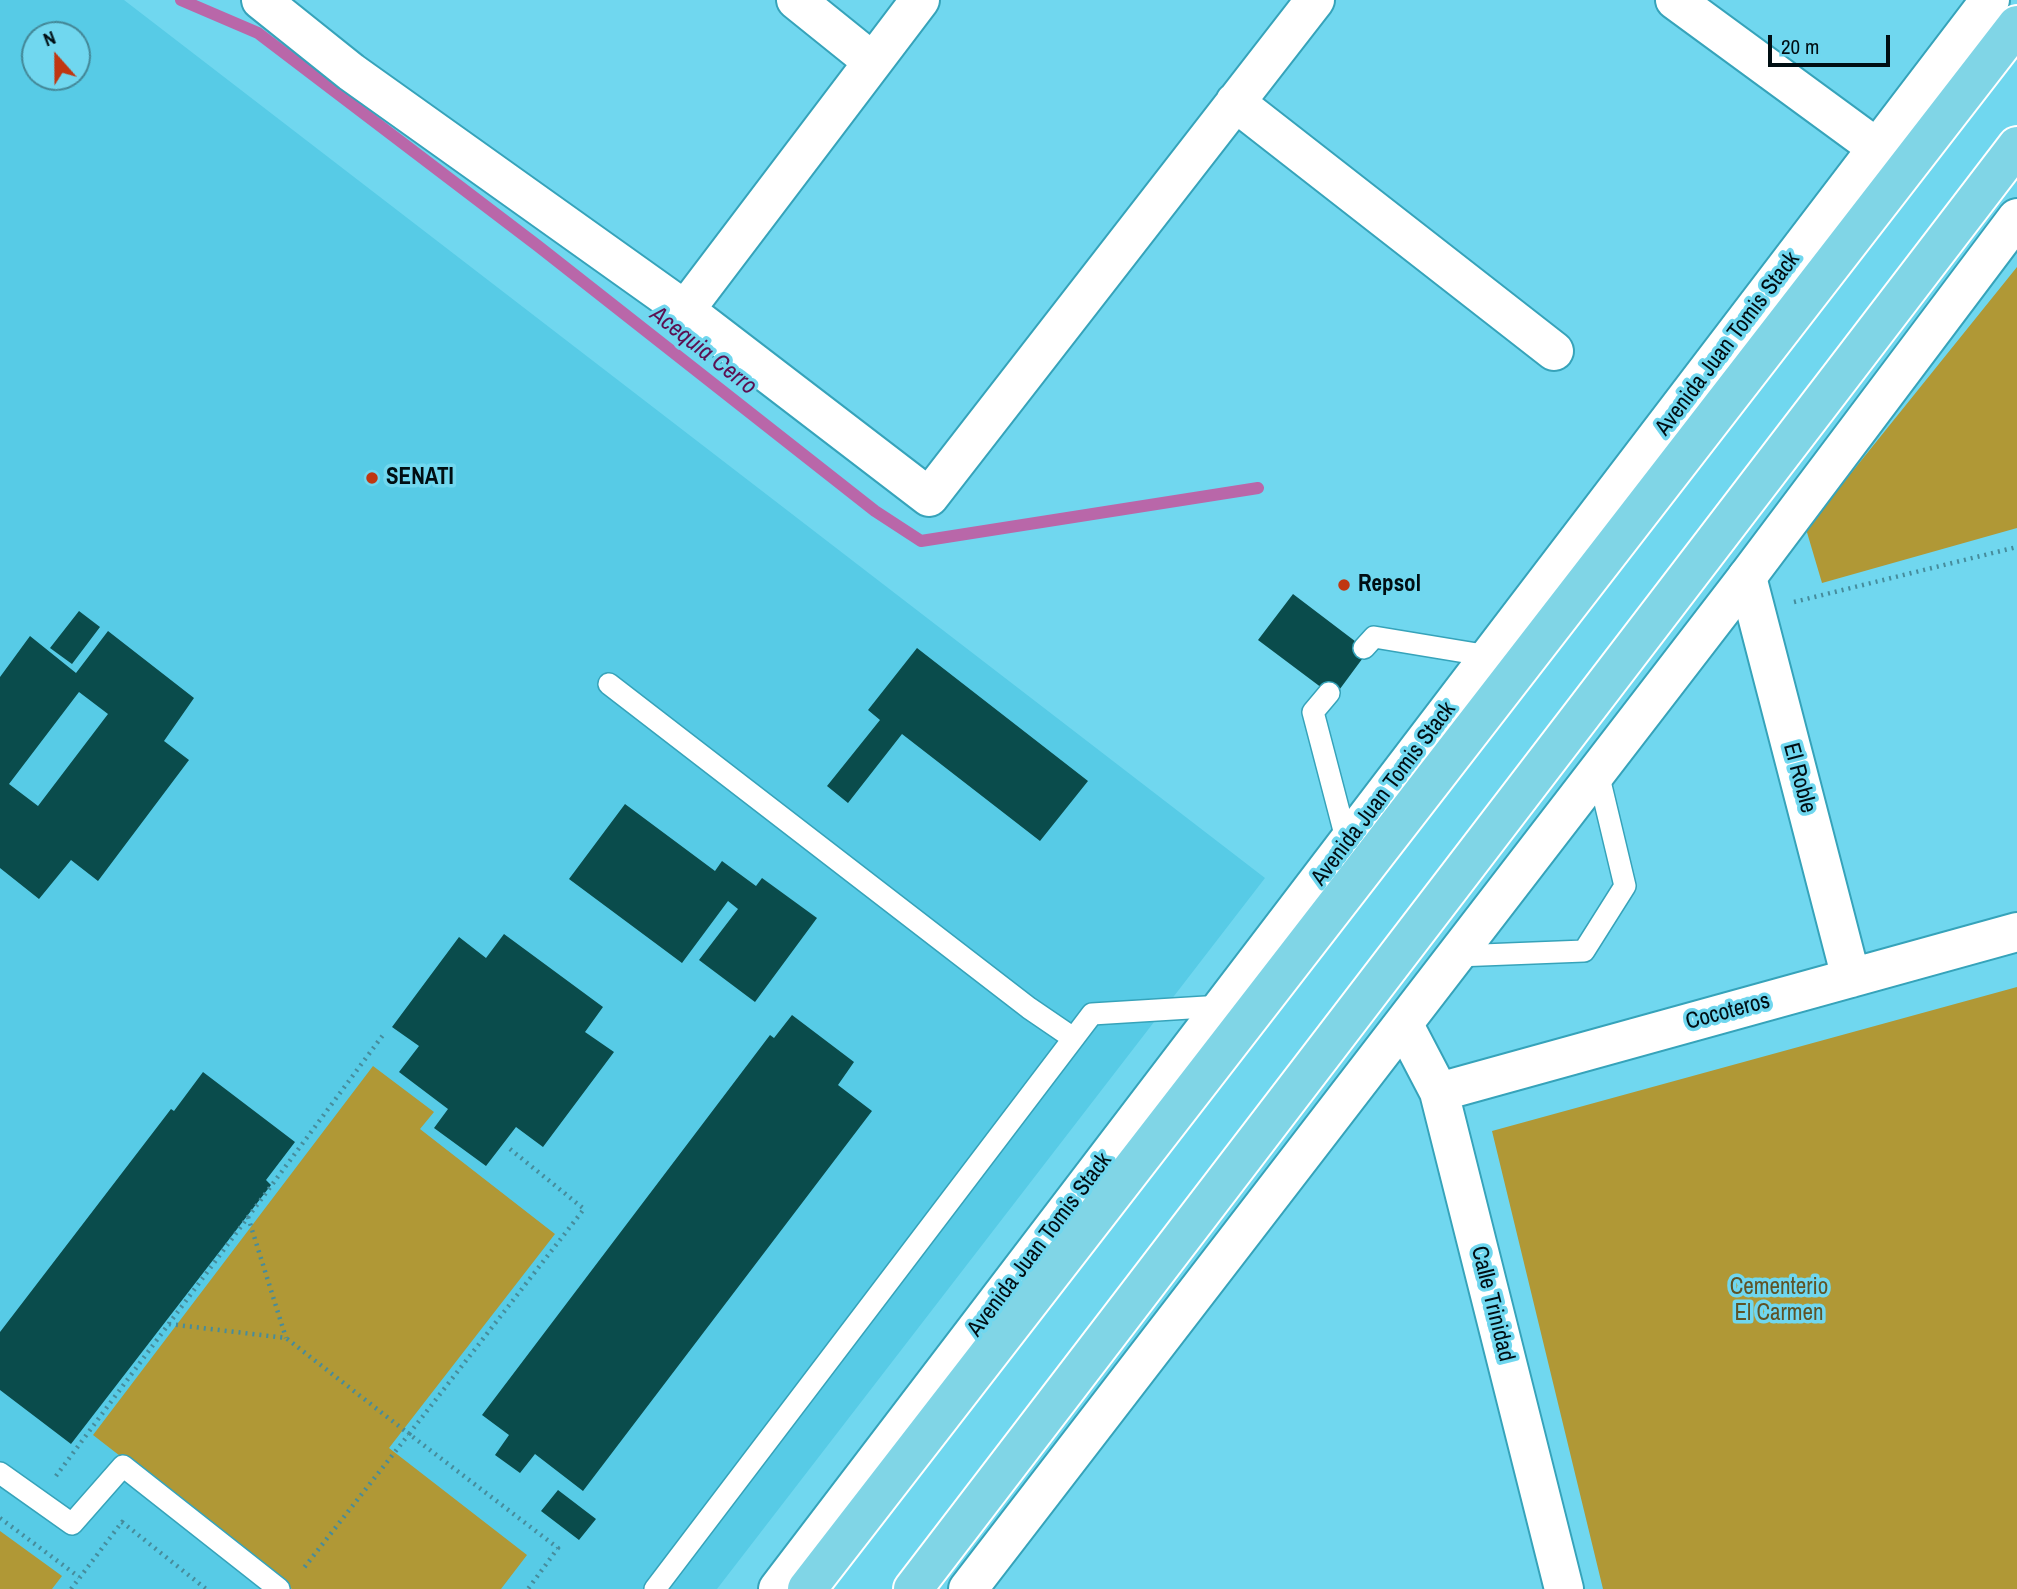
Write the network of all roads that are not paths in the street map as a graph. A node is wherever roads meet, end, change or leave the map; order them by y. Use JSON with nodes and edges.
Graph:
{"nodes":[{"id":1,"x":261,"y":0,"type":"edge"},
{"id":2,"x":304,"y":0,"type":"edge"},
{"id":3,"x":796,"y":0,"type":"edge"},
{"id":4,"x":920,"y":0,"type":"edge"},
{"id":5,"x":1315,"y":0,"type":"edge"},
{"id":6,"x":1675,"y":0,"type":"edge"},
{"id":7,"x":1990,"y":0,"type":"edge"},
{"id":8,"x":2017,"y":25,"type":"edge"},
{"id":9,"x":873,"y":62,"type":"junction"},
{"id":10,"x":351,"y":72,"type":"junction"},
{"id":11,"x":1235,"y":102,"type":"junction"},
{"id":12,"x":2017,"y":146,"type":"edge"},
{"id":13,"x":1877,"y":148,"type":"junction"},
{"id":14,"x":2017,"y":218,"type":"edge"},
{"id":15,"x":685,"y":310,"type":"junction"},
{"id":16,"x":1553,"y":351,"type":"dead end"},
{"id":17,"x":1752,"y":594,"type":"junction"},
{"id":18,"x":1364,"y":649,"type":"dead end"},
{"id":19,"x":1489,"y":656,"type":"junction"},
{"id":20,"x":609,"y":684,"type":"dead end"},
{"id":21,"x":1328,"y":693,"type":"dead end"},
{"id":22,"x":1598,"y":773,"type":"junction"},
{"id":23,"x":1347,"y":842,"type":"junction"},
{"id":24,"x":2017,"y":932,"type":"edge"},
{"id":25,"x":1457,"y":956,"type":"junction"},
{"id":26,"x":1851,"y":978,"type":"junction"},
{"id":27,"x":1222,"y":1006,"type":"junction"},
{"id":28,"x":1404,"y":1026,"type":"junction"},
{"id":29,"x":1073,"y":1038,"type":"junction"},
{"id":30,"x":1439,"y":1093,"type":"junction"},
{"id":31,"x":0,"y":1473,"type":"edge"},
{"id":32,"x":287,"y":1584,"type":"edge"},
{"id":33,"x":654,"y":1589,"type":"edge"},
{"id":34,"x":778,"y":1589,"type":"edge"},
{"id":35,"x":807,"y":1589,"type":"edge"},
{"id":36,"x":913,"y":1589,"type":"edge"},
{"id":37,"x":968,"y":1589,"type":"edge"},
{"id":38,"x":1564,"y":1589,"type":"edge"}],
"edges":[{"from":1,"to":10,"type":"street"},
{"from":2,"to":10,"type":"street"},
{"from":3,"to":9,"type":"street"},
{"from":4,"to":9,"type":"street"},
{"from":5,"to":11,"type":"street"},
{"from":6,"to":13,"type":"street"},
{"from":7,"to":13,"type":"street","name":"Avenida Juan Tomis Stack"},
{"from":8,"to":35,"type":"main road","name":"Avenida Juan Tomis Stack"},
{"from":9,"to":15,"type":"street"},
{"from":10,"to":15,"type":"street"},
{"from":11,"to":15,"type":"street"},
{"from":11,"to":16,"type":"street"},
{"from":12,"to":36,"type":"main road"},
{"from":13,"to":19,"type":"street","name":"Avenida Juan Tomis Stack"},
{"from":14,"to":17,"type":"street"},
{"from":17,"to":22,"type":"street"},
{"from":17,"to":26,"type":"street","name":"El Roble"},
{"from":18,"to":19,"type":"lane"},
{"from":19,"to":23,"type":"street","name":"Avenida Juan Tomis Stack"},
{"from":20,"to":29,"type":"lane"},
{"from":21,"to":23,"type":"lane"},
{"from":22,"to":25,"type":"street"},
{"from":22,"to":25,"type":"lane"},
{"from":23,"to":27,"type":"street","name":"Avenida Juan Tomis Stack"},
{"from":24,"to":26,"type":"street","name":"Cocoteros"},
{"from":25,"to":28,"type":"street"},
{"from":26,"to":30,"type":"street","name":"Cocoteros"},
{"from":27,"to":29,"type":"lane"},
{"from":27,"to":34,"type":"street","name":"Avenida Juan Tomis Stack"},
{"from":28,"to":30,"type":"street","name":"Calle Trinidad"},
{"from":28,"to":37,"type":"street"},
{"from":29,"to":33,"type":"lane"},
{"from":30,"to":38,"type":"street","name":"Calle Trinidad"},
{"from":31,"to":32,"type":"lane"}]}
